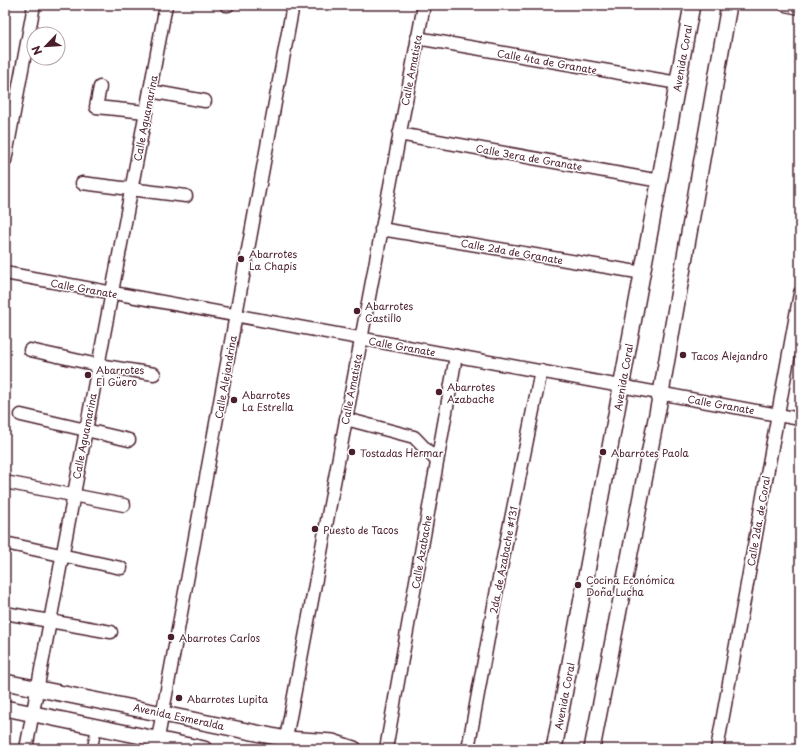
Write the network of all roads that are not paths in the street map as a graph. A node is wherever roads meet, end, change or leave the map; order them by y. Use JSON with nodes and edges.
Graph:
{"nodes":[{"id":1,"x":34,"y":5,"type":"edge"},
{"id":2,"x":166,"y":5,"type":"edge"},
{"id":3,"x":293,"y":5,"type":"edge"},
{"id":4,"x":424,"y":5,"type":"edge"},
{"id":5,"x":692,"y":5,"type":"edge"},
{"id":6,"x":729,"y":5,"type":"edge"},
{"id":7,"x":785,"y":5,"type":"edge"},
{"id":8,"x":800,"y":8,"type":"edge"},
{"id":9,"x":417,"y":38,"type":"junction"},
{"id":10,"x":678,"y":83,"type":"junction"},
{"id":11,"x":100,"y":87,"type":"dead end"},
{"id":12,"x":150,"y":91,"type":"junction"},
{"id":13,"x":205,"y":101,"type":"dead end"},
{"id":14,"x":146,"y":112,"type":"junction"},
{"id":15,"x":399,"y":134,"type":"junction"},
{"id":16,"x":5,"y":161,"type":"edge"},
{"id":17,"x":660,"y":181,"type":"junction"},
{"id":18,"x":82,"y":183,"type":"dead end"},
{"id":19,"x":131,"y":190,"type":"junction"},
{"id":20,"x":186,"y":196,"type":"dead end"},
{"id":21,"x":381,"y":229,"type":"junction"},
{"id":22,"x":5,"y":273,"type":"edge"},
{"id":23,"x":643,"y":273,"type":"junction"},
{"id":24,"x":112,"y":293,"type":"junction"},
{"id":25,"x":800,"y":293,"type":"edge"},
{"id":26,"x":236,"y":315,"type":"junction"},
{"id":27,"x":361,"y":338,"type":"junction"},
{"id":28,"x":30,"y":350,"type":"dead end"},
{"id":29,"x":456,"y":356,"type":"junction"},
{"id":30,"x":98,"y":365,"type":"junction"},
{"id":31,"x":541,"y":372,"type":"junction"},
{"id":32,"x":154,"y":374,"type":"dead end"},
{"id":33,"x":622,"y":386,"type":"junction"},
{"id":34,"x":660,"y":393,"type":"junction"},
{"id":35,"x":21,"y":415,"type":"dead end"},
{"id":36,"x":778,"y":415,"type":"junction"},
{"id":37,"x":346,"y":419,"type":"junction"},
{"id":38,"x":800,"y":419,"type":"edge"},
{"id":39,"x":86,"y":431,"type":"junction"},
{"id":40,"x":128,"y":440,"type":"dead end"},
{"id":41,"x":437,"y":461,"type":"junction"},
{"id":42,"x":10,"y":483,"type":"dead end"},
{"id":43,"x":73,"y":494,"type":"junction"},
{"id":44,"x":124,"y":505,"type":"dead end"},
{"id":45,"x":5,"y":543,"type":"edge"},
{"id":46,"x":62,"y":555,"type":"junction"},
{"id":47,"x":121,"y":568,"type":"dead end"},
{"id":48,"x":5,"y":613,"type":"edge"},
{"id":49,"x":50,"y":621,"type":"junction"},
{"id":50,"x":111,"y":632,"type":"dead end"},
{"id":51,"x":5,"y":682,"type":"edge"},
{"id":52,"x":37,"y":688,"type":"junction"},
{"id":53,"x":5,"y":708,"type":"edge"},
{"id":54,"x":33,"y":712,"type":"junction"},
{"id":55,"x":163,"y":713,"type":"junction"},
{"id":56,"x":97,"y":726,"type":"junction"},
{"id":57,"x":157,"y":744,"type":"edge"},
{"id":58,"x":285,"y":744,"type":"edge"},
{"id":59,"x":26,"y":749,"type":"edge"},
{"id":60,"x":92,"y":749,"type":"edge"},
{"id":61,"x":204,"y":749,"type":"edge"},
{"id":62,"x":354,"y":749,"type":"edge"},
{"id":63,"x":386,"y":749,"type":"edge"},
{"id":64,"x":468,"y":749,"type":"edge"},
{"id":65,"x":554,"y":749,"type":"edge"},
{"id":66,"x":592,"y":749,"type":"edge"},
{"id":67,"x":717,"y":749,"type":"edge"}],
"edges":[{"from":1,"to":16,"type":"street"},
{"from":2,"to":12,"type":"street","name":"Calle Aguamarina"},
{"from":3,"to":26,"type":"street","name":"Calle Alejandrina"},
{"from":4,"to":9,"type":"street","name":"Calle Amatista"},
{"from":5,"to":10,"type":"street","name":"Avenida Coral"},
{"from":6,"to":34,"type":"street"},
{"from":7,"to":8,"type":"street"},
{"from":9,"to":10,"type":"street","name":"Calle 4ta de Granate"},
{"from":9,"to":15,"type":"street","name":"Calle Amatista"},
{"from":10,"to":17,"type":"street","name":"Avenida Coral"},
{"from":11,"to":14,"type":"street"},
{"from":12,"to":13,"type":"street"},
{"from":12,"to":14,"type":"street","name":"Calle Aguamarina"},
{"from":14,"to":19,"type":"street","name":"Calle Aguamarina"},
{"from":15,"to":17,"type":"street","name":"Calle 3era de Granate"},
{"from":15,"to":21,"type":"street","name":"Calle Amatista"},
{"from":17,"to":23,"type":"street","name":"Avenida Coral"},
{"from":18,"to":19,"type":"street"},
{"from":19,"to":20,"type":"street"},
{"from":19,"to":24,"type":"street","name":"Calle Aguamarina"},
{"from":21,"to":23,"type":"street","name":"Calle 2da de Granate"},
{"from":21,"to":27,"type":"street","name":"Calle Amatista"},
{"from":22,"to":24,"type":"street","name":"Calle Granate"},
{"from":23,"to":33,"type":"street","name":"Avenida Coral"},
{"from":24,"to":26,"type":"street","name":"Calle Granate"},
{"from":24,"to":30,"type":"street","name":"Calle Aguamarina"},
{"from":25,"to":36,"type":"street","name":"Calle 2da. de Coral"},
{"from":26,"to":27,"type":"street","name":"Calle Granate"},
{"from":26,"to":55,"type":"street","name":"Calle Alejandrina"},
{"from":27,"to":29,"type":"street","name":"Calle Granate"},
{"from":27,"to":37,"type":"street","name":"Calle Amatista"},
{"from":28,"to":30,"type":"street"},
{"from":29,"to":31,"type":"street","name":"Calle Granate"},
{"from":29,"to":41,"type":"street","name":"Calle Azabache"},
{"from":30,"to":32,"type":"street"},
{"from":30,"to":39,"type":"street","name":"Calle Aguamarina"},
{"from":31,"to":33,"type":"street","name":"Calle Granate"},
{"from":31,"to":64,"type":"street","name":"2da. de Azabache #131"},
{"from":33,"to":34,"type":"street","name":"Calle Granate"},
{"from":33,"to":65,"type":"street","name":"Avenida Coral"},
{"from":34,"to":36,"type":"street","name":"Calle Granate"},
{"from":34,"to":66,"type":"street"},
{"from":35,"to":39,"type":"street"},
{"from":36,"to":38,"type":"street","name":"Calle Granate"},
{"from":36,"to":67,"type":"street","name":"Calle 2da. de Coral"},
{"from":37,"to":41,"type":"street"},
{"from":37,"to":58,"type":"street","name":"Calle Amatista"},
{"from":39,"to":40,"type":"street"},
{"from":39,"to":43,"type":"street","name":"Calle Aguamarina"},
{"from":41,"to":63,"type":"street","name":"Calle Azabache"},
{"from":42,"to":43,"type":"street"},
{"from":43,"to":44,"type":"street"},
{"from":43,"to":46,"type":"street","name":"Calle Aguamarina"},
{"from":45,"to":46,"type":"street"},
{"from":46,"to":47,"type":"street"},
{"from":46,"to":49,"type":"street","name":"Calle Aguamarina"},
{"from":48,"to":49,"type":"street"},
{"from":49,"to":50,"type":"street"},
{"from":49,"to":52,"type":"street","name":"Calle Aguamarina"},
{"from":51,"to":52,"type":"street","name":"Avenida Esmeralda"},
{"from":52,"to":54,"type":"street","name":"Calle Aguamarina"},
{"from":52,"to":55,"type":"street","name":"Avenida Esmeralda"},
{"from":53,"to":54,"type":"street"},
{"from":54,"to":56,"type":"street"},
{"from":54,"to":59,"type":"street","name":"Calle Aguamarina"},
{"from":55,"to":57,"type":"street","name":"Calle Alejandrina"},
{"from":55,"to":58,"type":"street","name":"Avenida Esmeralda"},
{"from":56,"to":57,"type":"street"},
{"from":56,"to":60,"type":"street"},
{"from":57,"to":61,"type":"street"},
{"from":58,"to":62,"type":"street","name":"Avenida Esmeralda"}]}
